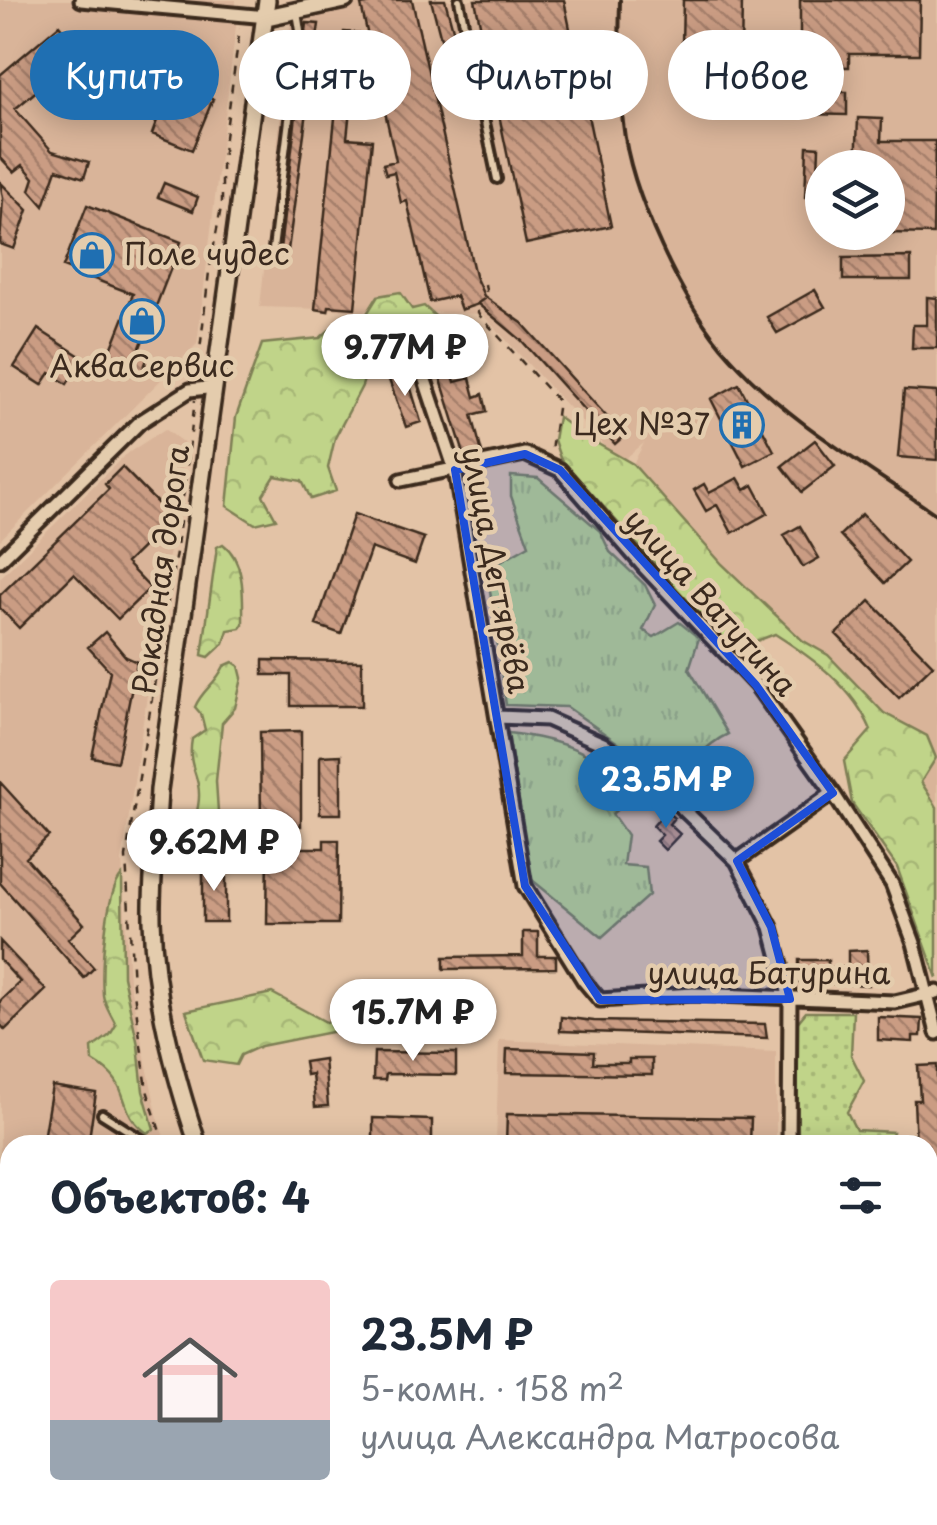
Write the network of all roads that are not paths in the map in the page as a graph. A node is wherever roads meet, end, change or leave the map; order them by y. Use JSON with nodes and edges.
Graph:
{"nodes":[{"id":1,"x":81,"y":0,"type":"edge"},
{"id":2,"x":345,"y":0,"type":"edge"},
{"id":3,"x":459,"y":0,"type":"edge"},
{"id":4,"x":268,"y":9,"type":"edge"},
{"id":5,"x":297,"y":10,"type":"junction"},
{"id":6,"x":498,"y":179,"type":"dead end"},
{"id":7,"x":272,"y":256,"type":"dead end"},
{"id":8,"x":421,"y":368,"type":"dead end"},
{"id":9,"x":216,"y":388,"type":"junction"},
{"id":10,"x":455,"y":470,"type":"junction"},
{"id":11,"x":401,"y":480,"type":"dead end"},
{"id":12,"x":0,"y":560,"type":"edge"},
{"id":13,"x":498,"y":717,"type":"junction"},
{"id":14,"x":832,"y":794,"type":"junction"},
{"id":15,"x":737,"y":861,"type":"junction"},
{"id":16,"x":931,"y":994,"type":"edge"},
{"id":17,"x":790,"y":999,"type":"junction"},
{"id":18,"x":600,"y":1000,"type":"joint"},
{"id":19,"x":937,"y":1034,"type":"edge"},
{"id":20,"x":102,"y":1114,"type":"dead end"},
{"id":21,"x":137,"y":1135,"type":"edge"},
{"id":22,"x":195,"y":1135,"type":"edge"},
{"id":23,"x":789,"y":1135,"type":"edge"}],
"edges":[{"from":1,"to":4,"type":"street"},
{"from":2,"to":5,"type":"main road"},
{"from":3,"to":6,"type":"lane"},
{"from":4,"to":5,"type":"main road"},
{"from":4,"to":9,"type":"main road","name":"Рокадная дорога"},
{"from":5,"to":7,"type":"lane"},
{"from":8,"to":10,"type":"street","name":"улица Дегтярёва"},
{"from":9,"to":12,"type":"street"},
{"from":9,"to":22,"type":"main road","name":"Рокадная дорога"},
{"from":10,"to":11,"type":"street"},
{"from":10,"to":13,"type":"street","name":"улица Дегтярёва"},
{"from":10,"to":14,"type":"street","name":"улица Ватутина"},
{"from":13,"to":15,"type":"street"},
{"from":13,"to":18,"type":"street","name":"улица Дегтярёва"},
{"from":14,"to":15,"type":"street"},
{"from":14,"to":16,"type":"street","name":"улица Ватутина"},
{"from":15,"to":17,"type":"street"},
{"from":16,"to":17,"type":"street","name":"улица Батурина"},
{"from":16,"to":19,"type":"street","name":"улица Ватутина"},
{"from":17,"to":18,"type":"street","name":"улица Батурина"},
{"from":17,"to":23,"type":"street"},
{"from":20,"to":21,"type":"lane"}]}
